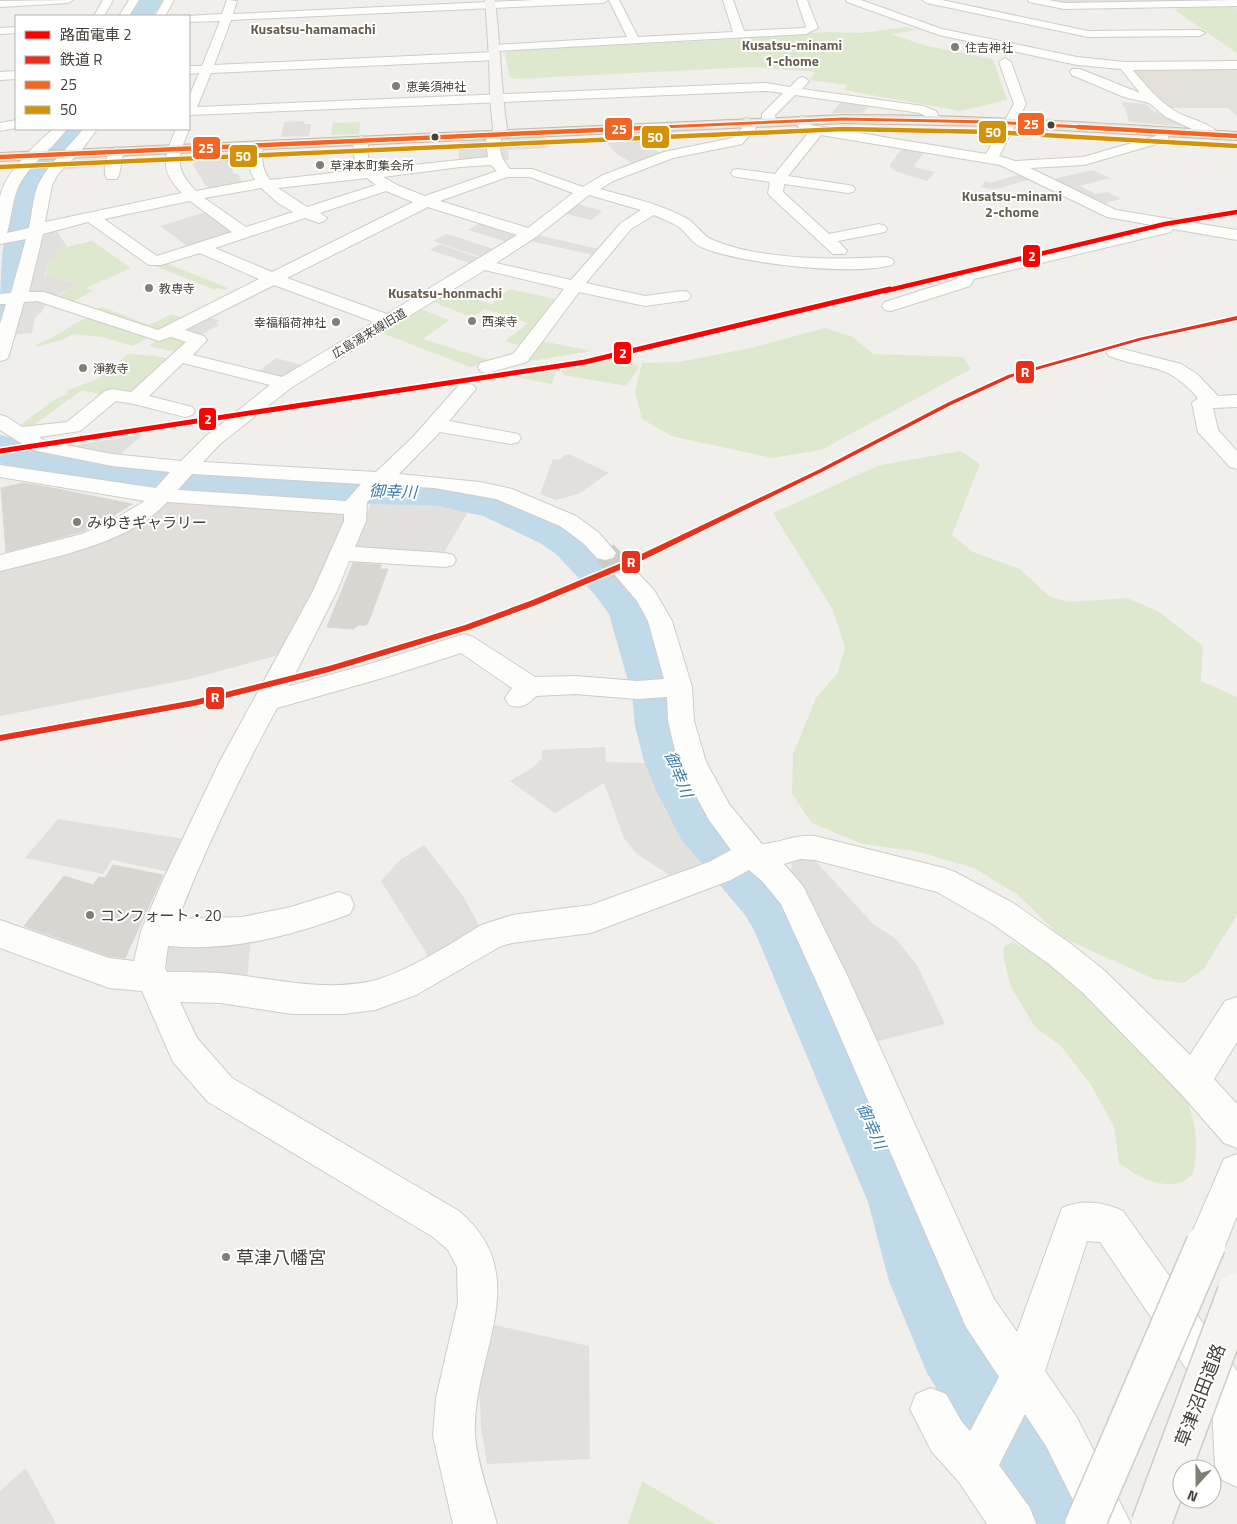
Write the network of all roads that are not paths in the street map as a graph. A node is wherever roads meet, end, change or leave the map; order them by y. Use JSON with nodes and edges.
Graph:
{"nodes":[{"id":1,"x":68,"y":0,"type":"edge"},
{"id":2,"x":108,"y":0,"type":"edge"},
{"id":3,"x":134,"y":0,"type":"edge"},
{"id":4,"x":169,"y":0,"type":"edge"},
{"id":5,"x":358,"y":0,"type":"edge"},
{"id":6,"x":604,"y":0,"type":"edge"},
{"id":7,"x":614,"y":0,"type":"edge"},
{"id":8,"x":728,"y":0,"type":"edge"},
{"id":9,"x":802,"y":0,"type":"edge"},
{"id":10,"x":851,"y":0,"type":"edge"},
{"id":11,"x":927,"y":0,"type":"edge"},
{"id":12,"x":1033,"y":0,"type":"edge"},
{"id":13,"x":235,"y":1,"type":"edge"},
{"id":14,"x":490,"y":3,"type":"edge"},
{"id":15,"x":1237,"y":3,"type":"edge"},
{"id":16,"x":0,"y":4,"type":"edge"},
{"id":17,"x":896,"y":4,"type":"dead end"},
{"id":18,"x":1160,"y":5,"type":"junction"},
{"id":19,"x":1064,"y":6,"type":"junction"},
{"id":20,"x":879,"y":11,"type":"junction"},
{"id":21,"x":357,"y":12,"type":"junction"},
{"id":22,"x":100,"y":15,"type":"edge"},
{"id":23,"x":125,"y":15,"type":"edge"},
{"id":24,"x":161,"y":15,"type":"edge"},
{"id":25,"x":227,"y":17,"type":"junction"},
{"id":26,"x":190,"y":19,"type":"edge"},
{"id":27,"x":15,"y":30,"type":"edge"},
{"id":28,"x":1030,"y":30,"type":"junction"},
{"id":29,"x":0,"y":31,"type":"edge"},
{"id":30,"x":740,"y":35,"type":"junction"},
{"id":31,"x":634,"y":40,"type":"junction"},
{"id":32,"x":1006,"y":47,"type":"junction"},
{"id":33,"x":495,"y":52,"type":"junction"},
{"id":34,"x":1005,"y":62,"type":"dead end"},
{"id":35,"x":1237,"y":65,"type":"edge"},
{"id":36,"x":1124,"y":66,"type":"junction"},
{"id":37,"x":206,"y":69,"type":"junction"},
{"id":38,"x":190,"y":70,"type":"edge"},
{"id":39,"x":1076,"y":72,"type":"dead end"},
{"id":40,"x":798,"y":73,"type":"dead end"},
{"id":41,"x":15,"y":75,"type":"edge"},
{"id":42,"x":0,"y":76,"type":"edge"},
{"id":43,"x":793,"y":90,"type":"junction"},
{"id":44,"x":496,"y":98,"type":"junction"},
{"id":45,"x":1156,"y":100,"type":"junction"},
{"id":46,"x":190,"y":109,"type":"edge"},
{"id":47,"x":190,"y":111,"type":"edge"},
{"id":48,"x":933,"y":119,"type":"junction"},
{"id":49,"x":801,"y":120,"type":"junction"},
{"id":50,"x":769,"y":121,"type":"junction"},
{"id":51,"x":746,"y":122,"type":"junction"},
{"id":52,"x":1010,"y":122,"type":"junction"},
{"id":53,"x":15,"y":124,"type":"edge"},
{"id":54,"x":0,"y":126,"type":"edge"},
{"id":55,"x":59,"y":130,"type":"edge"},
{"id":56,"x":89,"y":130,"type":"edge"},
{"id":57,"x":182,"y":130,"type":"edge"},
{"id":58,"x":818,"y":130,"type":"junction"},
{"id":59,"x":1164,"y":131,"type":"junction"},
{"id":60,"x":496,"y":134,"type":"junction"},
{"id":61,"x":1213,"y":134,"type":"junction"},
{"id":62,"x":1236,"y":137,"type":"edge"},
{"id":63,"x":361,"y":140,"type":"junction"},
{"id":64,"x":256,"y":145,"type":"junction"},
{"id":65,"x":174,"y":149,"type":"junction"},
{"id":66,"x":117,"y":151,"type":"junction"},
{"id":67,"x":66,"y":154,"type":"junction"},
{"id":68,"x":36,"y":155,"type":"junction"},
{"id":69,"x":0,"y":157,"type":"edge"},
{"id":70,"x":990,"y":159,"type":"junction"},
{"id":71,"x":495,"y":161,"type":"junction"},
{"id":72,"x":1012,"y":165,"type":"junction"},
{"id":73,"x":370,"y":173,"type":"junction"},
{"id":74,"x":506,"y":173,"type":"junction"},
{"id":75,"x":738,"y":173,"type":"dead end"},
{"id":76,"x":112,"y":176,"type":"dead end"},
{"id":77,"x":779,"y":179,"type":"junction"},
{"id":78,"x":265,"y":184,"type":"junction"},
{"id":79,"x":387,"y":186,"type":"junction"},
{"id":80,"x":848,"y":189,"type":"dead end"},
{"id":81,"x":586,"y":191,"type":"junction"},
{"id":82,"x":191,"y":196,"type":"junction"},
{"id":83,"x":428,"y":202,"type":"junction"},
{"id":84,"x":3,"y":205,"type":"edge"},
{"id":85,"x":652,"y":210,"type":"junction"},
{"id":86,"x":307,"y":213,"type":"junction"},
{"id":87,"x":92,"y":218,"type":"junction"},
{"id":88,"x":1179,"y":226,"type":"junction"},
{"id":89,"x":880,"y":229,"type":"dead end"},
{"id":90,"x":34,"y":231,"type":"junction"},
{"id":91,"x":244,"y":233,"type":"junction"},
{"id":92,"x":360,"y":233,"type":"junction"},
{"id":93,"x":530,"y":234,"type":"junction"},
{"id":94,"x":1237,"y":235,"type":"edge"},
{"id":95,"x":1,"y":236,"type":"edge"},
{"id":96,"x":826,"y":239,"type":"junction"},
{"id":97,"x":200,"y":247,"type":"junction"},
{"id":98,"x":847,"y":259,"type":"junction"},
{"id":99,"x":886,"y":262,"type":"dead end"},
{"id":100,"x":483,"y":264,"type":"junction"},
{"id":101,"x":271,"y":278,"type":"junction"},
{"id":102,"x":574,"y":287,"type":"junction"},
{"id":103,"x":682,"y":296,"type":"dead end"},
{"id":104,"x":11,"y":298,"type":"edge"},
{"id":105,"x":890,"y":306,"type":"dead end"},
{"id":106,"x":388,"y":322,"type":"junction"},
{"id":107,"x":169,"y":330,"type":"junction"},
{"id":108,"x":1115,"y":352,"type":"dead end"},
{"id":109,"x":0,"y":355,"type":"edge"},
{"id":110,"x":180,"y":357,"type":"junction"},
{"id":111,"x":487,"y":367,"type":"dead end"},
{"id":112,"x":285,"y":384,"type":"junction"},
{"id":113,"x":466,"y":389,"type":"dead end"},
{"id":114,"x":135,"y":398,"type":"junction"},
{"id":115,"x":1237,"y":401,"type":"edge"},
{"id":116,"x":1213,"y":402,"type":"junction"},
{"id":117,"x":185,"y":411,"type":"dead end"},
{"id":118,"x":0,"y":421,"type":"edge"},
{"id":119,"x":435,"y":425,"type":"junction"},
{"id":120,"x":19,"y":433,"type":"junction"},
{"id":121,"x":511,"y":438,"type":"dead end"},
{"id":122,"x":1237,"y":463,"type":"edge"},
{"id":123,"x":0,"y":470,"type":"edge"},
{"id":124,"x":184,"y":470,"type":"junction"},
{"id":125,"x":163,"y":494,"type":"junction"},
{"id":126,"x":365,"y":494,"type":"junction"},
{"id":127,"x":341,"y":552,"type":"junction"},
{"id":128,"x":445,"y":560,"type":"dead end"},
{"id":129,"x":0,"y":563,"type":"edge"},
{"id":130,"x":674,"y":687,"type":"junction"},
{"id":131,"x":268,"y":701,"type":"junction"},
{"id":132,"x":743,"y":861,"type":"junction"},
{"id":133,"x":338,"y":904,"type":"dead end"},
{"id":134,"x":157,"y":931,"type":"junction"},
{"id":135,"x":0,"y":934,"type":"edge"},
{"id":136,"x":155,"y":982,"type":"junction"},
{"id":137,"x":1237,"y":1012,"type":"edge"},
{"id":138,"x":1193,"y":1082,"type":"junction"},
{"id":139,"x":1237,"y":1130,"type":"edge"},
{"id":140,"x":1237,"y":1172,"type":"edge"},
{"id":141,"x":1237,"y":1293,"type":"edge"},
{"id":142,"x":1229,"y":1322,"type":"edge"},
{"id":143,"x":1020,"y":1380,"type":"junction"},
{"id":144,"x":931,"y":1409,"type":"dead end"},
{"id":145,"x":976,"y":1461,"type":"junction"},
{"id":146,"x":1237,"y":1465,"type":"edge"},
{"id":147,"x":476,"y":1524,"type":"edge"},
{"id":148,"x":1014,"y":1524,"type":"edge"},
{"id":149,"x":1085,"y":1524,"type":"edge"},
{"id":150,"x":1109,"y":1524,"type":"edge"},
{"id":151,"x":1151,"y":1524,"type":"edge"}],
"edges":[{"from":1,"to":16,"type":"street"},
{"from":2,"to":22,"type":"street"},
{"from":3,"to":23,"type":"street"},
{"from":4,"to":24,"type":"street"},
{"from":5,"to":21,"type":"street"},
{"from":6,"to":14,"type":"street"},
{"from":7,"to":31,"type":"street"},
{"from":8,"to":30,"type":"street"},
{"from":9,"to":30,"type":"street"},
{"from":10,"to":20,"type":"street"},
{"from":11,"to":28,"type":"street"},
{"from":12,"to":19,"type":"street"},
{"from":13,"to":25,"type":"street"},
{"from":14,"to":21,"type":"street"},
{"from":14,"to":33,"type":"street"},
{"from":15,"to":18,"type":"street"},
{"from":17,"to":20,"type":"street"},
{"from":18,"to":19,"type":"street"},
{"from":18,"to":28,"type":"street"},
{"from":19,"to":28,"type":"street"},
{"from":20,"to":32,"type":"street"},
{"from":21,"to":25,"type":"street"},
{"from":25,"to":26,"type":"street"},
{"from":25,"to":37,"type":"street"},
{"from":27,"to":29,"type":"street"},
{"from":28,"to":32,"type":"street"},
{"from":30,"to":31,"type":"street"},
{"from":31,"to":33,"type":"street"},
{"from":32,"to":36,"type":"street"},
{"from":33,"to":37,"type":"street"},
{"from":33,"to":44,"type":"street"},
{"from":34,"to":52,"type":"street"},
{"from":35,"to":36,"type":"street"},
{"from":36,"to":45,"type":"street"},
{"from":37,"to":38,"type":"street"},
{"from":37,"to":46,"type":"street"},
{"from":39,"to":45,"type":"street"},
{"from":40,"to":43,"type":"street"},
{"from":41,"to":42,"type":"street"},
{"from":43,"to":44,"type":"street"},
{"from":43,"to":48,"type":"street"},
{"from":43,"to":50,"type":"street"},
{"from":44,"to":47,"type":"street"},
{"from":44,"to":60,"type":"street"},
{"from":45,"to":61,"type":"street"},
{"from":48,"to":49,"type":"highway"},
{"from":48,"to":52,"type":"highway"},
{"from":49,"to":50,"type":"highway"},
{"from":49,"to":58,"type":"street"},
{"from":50,"to":51,"type":"highway"},
{"from":51,"to":60,"type":"highway"},
{"from":51,"to":81,"type":"street","name":"広島湯来線旧道"},
{"from":52,"to":59,"type":"highway"},
{"from":52,"to":70,"type":"street"},
{"from":53,"to":54,"type":"street"},
{"from":55,"to":68,"type":"street"},
{"from":56,"to":67,"type":"street"},
{"from":57,"to":65,"type":"street"},
{"from":58,"to":70,"type":"street"},
{"from":58,"to":77,"type":"street"},
{"from":59,"to":61,"type":"highway"},
{"from":59,"to":72,"type":"street"},
{"from":60,"to":63,"type":"highway"},
{"from":60,"to":71,"type":"street"},
{"from":61,"to":62,"type":"highway"},
{"from":63,"to":64,"type":"highway"},
{"from":63,"to":73,"type":"street"},
{"from":64,"to":65,"type":"highway"},
{"from":64,"to":78,"type":"street"},
{"from":65,"to":66,"type":"highway"},
{"from":65,"to":82,"type":"street"},
{"from":66,"to":67,"type":"highway"},
{"from":66,"to":76,"type":"street"},
{"from":67,"to":68,"type":"highway"},
{"from":67,"to":90,"type":"street"},
{"from":68,"to":69,"type":"highway"},
{"from":68,"to":84,"type":"street"},
{"from":70,"to":72,"type":"street"},
{"from":71,"to":73,"type":"street"},
{"from":71,"to":74,"type":"street"},
{"from":72,"to":88,"type":"street"},
{"from":73,"to":78,"type":"street"},
{"from":73,"to":79,"type":"street"},
{"from":74,"to":81,"type":"street"},
{"from":74,"to":83,"type":"street"},
{"from":75,"to":77,"type":"street"},
{"from":77,"to":80,"type":"street"},
{"from":77,"to":96,"type":"street"},
{"from":78,"to":82,"type":"street"},
{"from":78,"to":86,"type":"street"},
{"from":79,"to":83,"type":"street"},
{"from":79,"to":86,"type":"street"},
{"from":81,"to":85,"type":"street"},
{"from":81,"to":93,"type":"street","name":"広島湯来線旧道"},
{"from":82,"to":87,"type":"street"},
{"from":82,"to":91,"type":"street"},
{"from":83,"to":92,"type":"street"},
{"from":83,"to":93,"type":"street"},
{"from":84,"to":95,"type":"street"},
{"from":85,"to":98,"type":"street"},
{"from":85,"to":102,"type":"street"},
{"from":86,"to":91,"type":"street"},
{"from":86,"to":92,"type":"street"},
{"from":87,"to":90,"type":"street"},
{"from":87,"to":97,"type":"street"},
{"from":88,"to":94,"type":"street"},
{"from":88,"to":105,"type":"street"},
{"from":89,"to":96,"type":"street"},
{"from":90,"to":95,"type":"street"},
{"from":90,"to":104,"type":"street"},
{"from":91,"to":97,"type":"street"},
{"from":92,"to":101,"type":"street"},
{"from":93,"to":100,"type":"street","name":"広島湯来線旧道"},
{"from":96,"to":98,"type":"street"},
{"from":97,"to":101,"type":"street"},
{"from":98,"to":99,"type":"street"},
{"from":100,"to":102,"type":"street"},
{"from":100,"to":106,"type":"street","name":"広島湯来線旧道"},
{"from":101,"to":106,"type":"street"},
{"from":101,"to":107,"type":"street"},
{"from":102,"to":103,"type":"street"},
{"from":102,"to":111,"type":"street"},
{"from":104,"to":107,"type":"street"},
{"from":104,"to":109,"type":"street"},
{"from":106,"to":112,"type":"street","name":"広島湯来線旧道"},
{"from":107,"to":110,"type":"street"},
{"from":108,"to":116,"type":"street"},
{"from":110,"to":112,"type":"street"},
{"from":110,"to":114,"type":"street"},
{"from":112,"to":124,"type":"street","name":"広島湯来線旧道"},
{"from":113,"to":119,"type":"street"},
{"from":114,"to":117,"type":"street"},
{"from":114,"to":120,"type":"street"},
{"from":115,"to":116,"type":"street"},
{"from":116,"to":122,"type":"street"},
{"from":118,"to":120,"type":"street"},
{"from":119,"to":121,"type":"street"},
{"from":119,"to":126,"type":"street"},
{"from":120,"to":124,"type":"street"},
{"from":123,"to":125,"type":"street"},
{"from":124,"to":125,"type":"street","name":"広島湯来線旧道"},
{"from":124,"to":126,"type":"street"},
{"from":125,"to":126,"type":"street"},
{"from":125,"to":129,"type":"street","name":"広島湯来線旧道"},
{"from":126,"to":127,"type":"street"},
{"from":126,"to":130,"type":"street"},
{"from":127,"to":128,"type":"street"},
{"from":127,"to":131,"type":"street"},
{"from":130,"to":131,"type":"street"},
{"from":130,"to":132,"type":"street"},
{"from":131,"to":134,"type":"street"},
{"from":132,"to":136,"type":"street"},
{"from":132,"to":138,"type":"street"},
{"from":132,"to":143,"type":"street"},
{"from":133,"to":134,"type":"street"},
{"from":134,"to":136,"type":"street"},
{"from":135,"to":136,"type":"street"},
{"from":136,"to":147,"type":"street"},
{"from":137,"to":138,"type":"street"},
{"from":138,"to":139,"type":"street"},
{"from":140,"to":149,"type":"street","bridge":true},
{"from":141,"to":142,"type":"street","name":"草津沼田道路","bridge":true},
{"from":142,"to":151,"type":"street","name":"草津沼田道路","bridge":true},
{"from":143,"to":145,"type":"street"},
{"from":143,"to":146,"type":"street"},
{"from":143,"to":150,"type":"street"},
{"from":144,"to":145,"type":"street"},
{"from":145,"to":148,"type":"street"}]}
